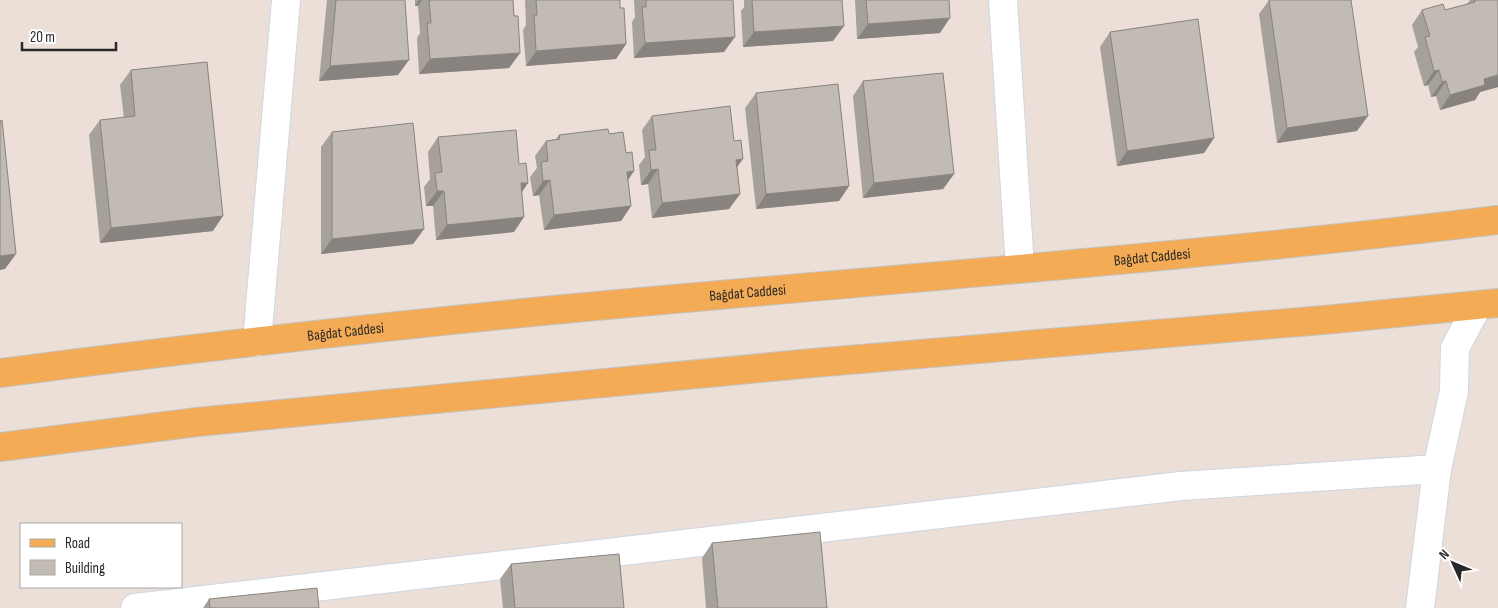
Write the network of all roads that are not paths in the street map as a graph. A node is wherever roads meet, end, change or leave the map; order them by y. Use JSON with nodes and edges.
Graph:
{"nodes":[{"id":1,"x":286,"y":0,"type":"edge"},
{"id":2,"x":1002,"y":0,"type":"edge"},
{"id":3,"x":1498,"y":220,"type":"edge"},
{"id":4,"x":1020,"y":268,"type":"junction"},
{"id":5,"x":1488,"y":304,"type":"edge"},
{"id":6,"x":257,"y":342,"type":"junction"},
{"id":7,"x":0,"y":373,"type":"edge"},
{"id":8,"x":0,"y":446,"type":"edge"},
{"id":9,"x":1437,"y":469,"type":"junction"},
{"id":10,"x":134,"y":608,"type":"edge"},
{"id":11,"x":1420,"y":608,"type":"edge"}],
"edges":[{"from":1,"to":6,"type":"street"},
{"from":2,"to":4,"type":"street"},
{"from":3,"to":4,"type":"main road","name":"Bağdat Caddesi"},
{"from":4,"to":6,"type":"main road","name":"Bağdat Caddesi"},
{"from":5,"to":8,"type":"main road"},
{"from":5,"to":9,"type":"street"},
{"from":6,"to":7,"type":"main road","name":"Bağdat Caddesi"},
{"from":9,"to":10,"type":"street"},
{"from":9,"to":11,"type":"street"}]}
